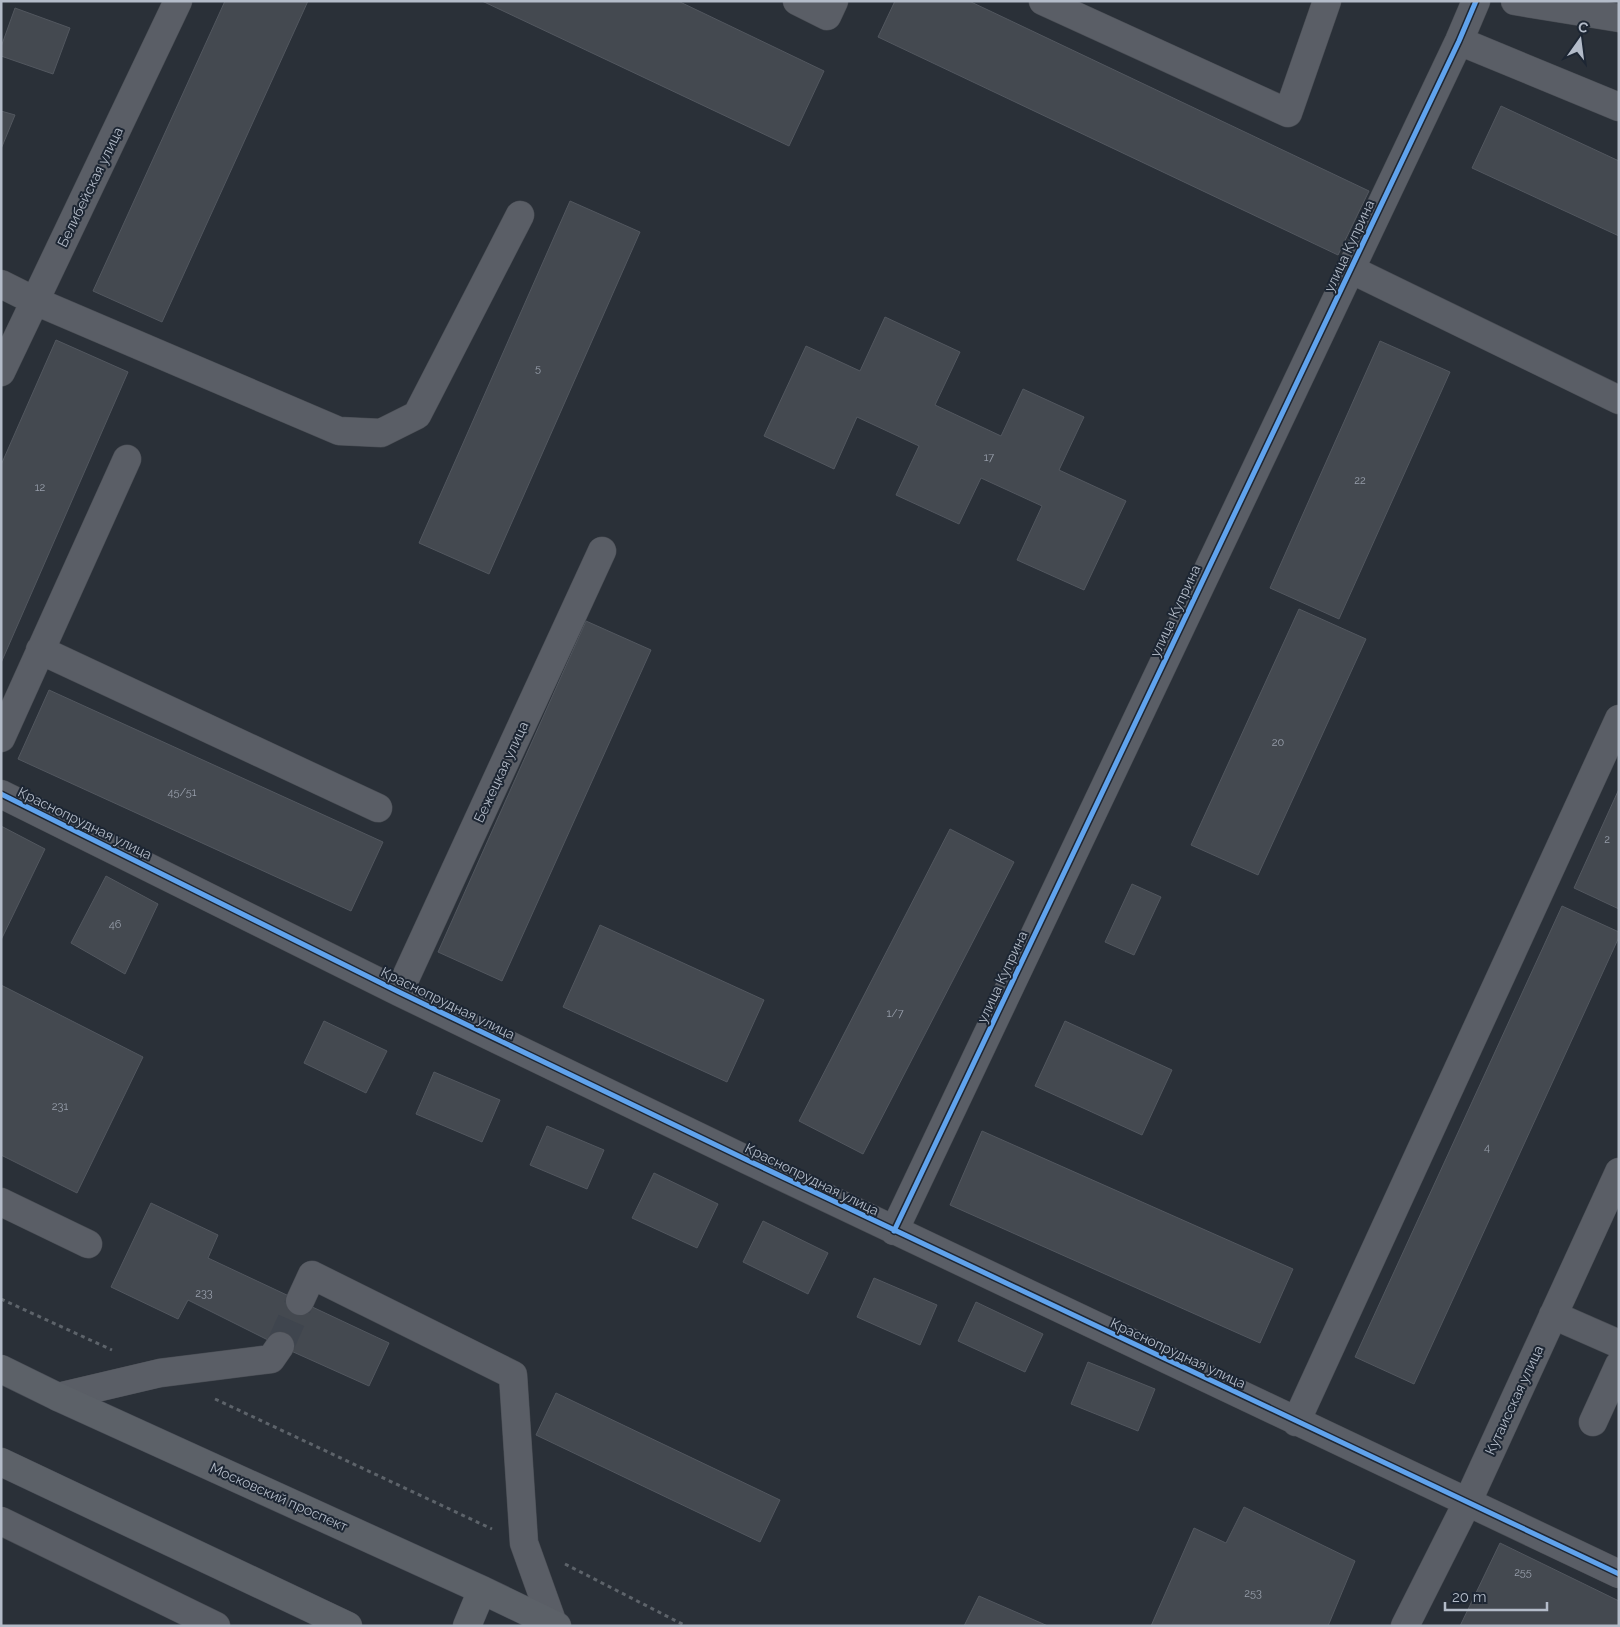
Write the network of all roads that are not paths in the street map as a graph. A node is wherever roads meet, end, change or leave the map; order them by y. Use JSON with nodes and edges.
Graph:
{"nodes":[{"id":1,"x":178,"y":1,"type":"edge"},
{"id":2,"x":796,"y":1,"type":"edge"},
{"id":3,"x":834,"y":1,"type":"edge"},
{"id":4,"x":1043,"y":1,"type":"edge"},
{"id":5,"x":1327,"y":1,"type":"edge"},
{"id":6,"x":1476,"y":1,"type":"edge"},
{"id":7,"x":1515,"y":1,"type":"edge"},
{"id":8,"x":1619,"y":18,"type":"edge"},
{"id":9,"x":1459,"y":41,"type":"junction"},
{"id":10,"x":1619,"y":107,"type":"edge"},
{"id":11,"x":520,"y":215,"type":"dead end"},
{"id":12,"x":1350,"y":270,"type":"junction"},
{"id":13,"x":1,"y":284,"type":"edge"},
{"id":14,"x":35,"y":301,"type":"junction"},
{"id":15,"x":1,"y":372,"type":"edge"},
{"id":16,"x":1619,"y":400,"type":"edge"},
{"id":17,"x":127,"y":459,"type":"dead end"},
{"id":18,"x":602,"y":551,"type":"dead end"},
{"id":19,"x":40,"y":650,"type":"junction"},
{"id":20,"x":1619,"y":718,"type":"edge"},
{"id":21,"x":1,"y":738,"type":"edge"},
{"id":22,"x":1,"y":794,"type":"edge"},
{"id":23,"x":378,"y":808,"type":"dead end"},
{"id":24,"x":400,"y":992,"type":"junction"},
{"id":25,"x":1619,"y":1172,"type":"edge"},
{"id":26,"x":1,"y":1202,"type":"edge"},
{"id":27,"x":894,"y":1231,"type":"junction"},
{"id":28,"x":88,"y":1244,"type":"dead end"},
{"id":29,"x":300,"y":1301,"type":"tunnel mouth"},
{"id":30,"x":1553,"y":1315,"type":"junction"},
{"id":31,"x":1619,"y":1344,"type":"edge"},
{"id":32,"x":280,"y":1346,"type":"tunnel mouth"},
{"id":33,"x":1619,"y":1365,"type":"edge"},
{"id":34,"x":1,"y":1369,"type":"edge"},
{"id":35,"x":58,"y":1397,"type":"junction"},
{"id":36,"x":1296,"y":1422,"type":"junction"},
{"id":37,"x":1593,"y":1422,"type":"dead end"},
{"id":38,"x":1,"y":1462,"type":"edge"},
{"id":39,"x":1468,"y":1501,"type":"junction"},
{"id":40,"x":1,"y":1522,"type":"edge"},
{"id":41,"x":1619,"y":1574,"type":"edge"},
{"id":42,"x":482,"y":1590,"type":"junction"},
{"id":43,"x":555,"y":1625,"type":"edge"},
{"id":44,"x":216,"y":1626,"type":"edge"},
{"id":45,"x":348,"y":1626,"type":"edge"},
{"id":46,"x":467,"y":1626,"type":"edge"},
{"id":47,"x":1405,"y":1626,"type":"edge"}],
"edges":[{"from":1,"to":14,"type":"street","name":"Белибейская улица"},
{"from":2,"to":3,"type":"street"},
{"from":4,"to":5,"type":"street"},
{"from":6,"to":9,"type":"street","name":"улица Куприна"},
{"from":7,"to":8,"type":"street"},
{"from":9,"to":10,"type":"street"},
{"from":9,"to":12,"type":"street","name":"улица Куприна"},
{"from":11,"to":14,"type":"street"},
{"from":12,"to":16,"type":"street"},
{"from":12,"to":27,"type":"street","name":"улица Куприна"},
{"from":13,"to":14,"type":"street"},
{"from":14,"to":15,"type":"street","name":"Белибейская улица"},
{"from":17,"to":19,"type":"street"},
{"from":18,"to":24,"type":"street","name":"Бежецкая улица"},
{"from":19,"to":21,"type":"street"},
{"from":19,"to":23,"type":"street"},
{"from":20,"to":36,"type":"street"},
{"from":22,"to":24,"type":"street","name":"Краснопрудная улица"},
{"from":24,"to":27,"type":"street","name":"Краснопрудная улица"},
{"from":25,"to":30,"type":"street","name":"Кутаисская улица"},
{"from":26,"to":28,"type":"street"},
{"from":27,"to":36,"type":"street","name":"Краснопрудная улица"},
{"from":29,"to":43,"type":"street"},
{"from":30,"to":31,"type":"street"},
{"from":30,"to":39,"type":"street","name":"Кутаисская улица"},
{"from":32,"to":35,"type":"street"},
{"from":33,"to":37,"type":"street"},
{"from":34,"to":35,"type":"main road","name":"Московский проспект"},
{"from":35,"to":42,"type":"main road","name":"Московский проспект"},
{"from":36,"to":39,"type":"street","name":"Краснопрудная улица"},
{"from":38,"to":45,"type":"main road"},
{"from":39,"to":41,"type":"street","name":"Краснопрудная улица"},
{"from":39,"to":47,"type":"street","name":"Кутаисская улица"},
{"from":40,"to":44,"type":"street"},
{"from":42,"to":43,"type":"main road","name":"Московский проспект"},
{"from":42,"to":46,"type":"main road"}]}
